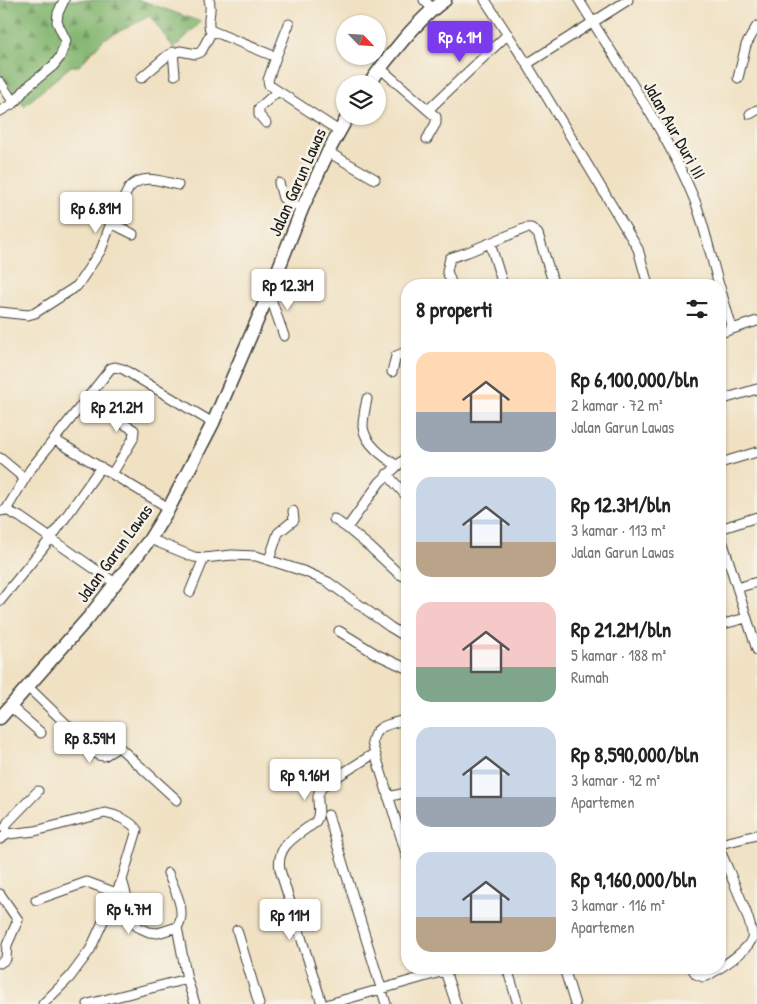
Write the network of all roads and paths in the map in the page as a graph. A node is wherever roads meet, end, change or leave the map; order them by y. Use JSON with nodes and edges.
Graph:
{"nodes":[{"id":1,"x":64,"y":0,"type":"edge"},
{"id":2,"x":208,"y":0,"type":"edge"},
{"id":3,"x":445,"y":0,"type":"edge"},
{"id":4,"x":485,"y":0,"type":"edge"},
{"id":5,"x":579,"y":0,"type":"edge"},
{"id":6,"x":628,"y":0,"type":"edge"},
{"id":7,"x":428,"y":4,"type":"edge"},
{"id":8,"x":592,"y":22,"type":"junction"},
{"id":9,"x":289,"y":24,"type":"dead end"},
{"id":10,"x":757,"y":26,"type":"edge"},
{"id":11,"x":212,"y":31,"type":"junction"},
{"id":12,"x":508,"y":34,"type":"junction"},
{"id":13,"x":173,"y":52,"type":"junction"},
{"id":14,"x":276,"y":58,"type":"junction"},
{"id":15,"x":527,"y":64,"type":"junction"},
{"id":16,"x":380,"y":68,"type":"junction"},
{"id":17,"x":175,"y":75,"type":"dead end"},
{"id":18,"x":375,"y":75,"type":"edge"},
{"id":19,"x":141,"y":78,"type":"dead end"},
{"id":20,"x":738,"y":78,"type":"dead end"},
{"id":21,"x":0,"y":82,"type":"edge"},
{"id":22,"x":278,"y":91,"type":"junction"},
{"id":23,"x":14,"y":103,"type":"junction"},
{"id":24,"x":428,"y":110,"type":"junction"},
{"id":25,"x":0,"y":111,"type":"edge"},
{"id":26,"x":266,"y":123,"type":"dead end"},
{"id":27,"x":342,"y":125,"type":"edge"},
{"id":28,"x":339,"y":130,"type":"junction"},
{"id":29,"x":428,"y":138,"type":"dead end"},
{"id":30,"x":328,"y":152,"type":"junction"},
{"id":31,"x":375,"y":179,"type":"dead end"},
{"id":32,"x":279,"y":183,"type":"dead end"},
{"id":33,"x":178,"y":185,"type":"dead end"},
{"id":34,"x":302,"y":210,"type":"junction"},
{"id":35,"x":111,"y":224,"type":"junction"},
{"id":36,"x":133,"y":234,"type":"dead end"},
{"id":37,"x":490,"y":243,"type":"junction"},
{"id":38,"x":450,"y":279,"type":"edge"},
{"id":39,"x":502,"y":279,"type":"edge"},
{"id":40,"x":552,"y":279,"type":"edge"},
{"id":41,"x":646,"y":279,"type":"edge"},
{"id":42,"x":718,"y":279,"type":"edge"},
{"id":43,"x":269,"y":293,"type":"junction"},
{"id":44,"x":726,"y":308,"type":"edge"},
{"id":45,"x":0,"y":312,"type":"edge"},
{"id":46,"x":757,"y":321,"type":"edge"},
{"id":47,"x":732,"y":329,"type":"junction"},
{"id":48,"x":726,"y":331,"type":"edge"},
{"id":49,"x":284,"y":336,"type":"dead end"},
{"id":50,"x":401,"y":354,"type":"edge"},
{"id":51,"x":392,"y":372,"type":"dead end"},
{"id":52,"x":757,"y":389,"type":"edge"},
{"id":53,"x":726,"y":398,"type":"edge"},
{"id":54,"x":367,"y":400,"type":"dead end"},
{"id":55,"x":85,"y":401,"type":"junction"},
{"id":56,"x":214,"y":423,"type":"junction"},
{"id":57,"x":55,"y":440,"type":"junction"},
{"id":58,"x":757,"y":452,"type":"edge"},
{"id":59,"x":0,"y":458,"type":"edge"},
{"id":60,"x":401,"y":461,"type":"edge"},
{"id":61,"x":726,"y":461,"type":"edge"},
{"id":62,"x":396,"y":465,"type":"junction"},
{"id":63,"x":101,"y":467,"type":"junction"},
{"id":64,"x":112,"y":474,"type":"junction"},
{"id":65,"x":387,"y":474,"type":"junction"},
{"id":66,"x":24,"y":478,"type":"junction"},
{"id":67,"x":401,"y":490,"type":"edge"},
{"id":68,"x":169,"y":508,"type":"junction"},
{"id":69,"x":3,"y":511,"type":"edge"},
{"id":70,"x":293,"y":511,"type":"dead end"},
{"id":71,"x":757,"y":517,"type":"edge"},
{"id":72,"x":334,"y":519,"type":"dead end"},
{"id":73,"x":347,"y":528,"type":"junction"},
{"id":74,"x":726,"y":528,"type":"edge"},
{"id":75,"x":51,"y":538,"type":"junction"},
{"id":76,"x":150,"y":539,"type":"junction"},
{"id":77,"x":726,"y":553,"type":"edge"},
{"id":78,"x":204,"y":558,"type":"junction"},
{"id":79,"x":269,"y":560,"type":"junction"},
{"id":80,"x":401,"y":575,"type":"edge"},
{"id":81,"x":757,"y":582,"type":"edge"},
{"id":82,"x":115,"y":583,"type":"junction"},
{"id":83,"x":737,"y":588,"type":"junction"},
{"id":84,"x":190,"y":592,"type":"dead end"},
{"id":85,"x":0,"y":600,"type":"edge"},
{"id":86,"x":746,"y":618,"type":"junction"},
{"id":87,"x":726,"y":624,"type":"edge"},
{"id":88,"x":340,"y":631,"type":"dead end"},
{"id":89,"x":401,"y":634,"type":"edge"},
{"id":90,"x":757,"y":649,"type":"edge"},
{"id":91,"x":401,"y":666,"type":"edge"},
{"id":92,"x":28,"y":686,"type":"junction"},
{"id":93,"x":4,"y":710,"type":"edge"},
{"id":94,"x":401,"y":721,"type":"edge"},
{"id":95,"x":41,"y":733,"type":"dead end"},
{"id":96,"x":375,"y":753,"type":"junction"},
{"id":97,"x":38,"y":791,"type":"dead end"},
{"id":98,"x":401,"y":794,"type":"edge"},
{"id":99,"x":388,"y":797,"type":"junction"},
{"id":100,"x":177,"y":800,"type":"dead end"},
{"id":101,"x":328,"y":815,"type":"dead end"},
{"id":102,"x":757,"y":835,"type":"edge"},
{"id":103,"x":4,"y":837,"type":"edge"},
{"id":104,"x":401,"y":837,"type":"edge"},
{"id":105,"x":726,"y":843,"type":"edge"},
{"id":106,"x":726,"y":865,"type":"edge"},
{"id":107,"x":168,"y":873,"type":"dead end"},
{"id":108,"x":122,"y":880,"type":"junction"},
{"id":109,"x":0,"y":894,"type":"edge"},
{"id":110,"x":116,"y":894,"type":"junction"},
{"id":111,"x":36,"y":900,"type":"dead end"},
{"id":112,"x":177,"y":927,"type":"junction"},
{"id":113,"x":237,"y":930,"type":"dead end"},
{"id":114,"x":0,"y":963,"type":"edge"},
{"id":115,"x":726,"y":963,"type":"edge"},
{"id":116,"x":428,"y":974,"type":"edge"},
{"id":117,"x":447,"y":974,"type":"edge"},
{"id":118,"x":509,"y":974,"type":"edge"},
{"id":119,"x":566,"y":974,"type":"edge"},
{"id":120,"x":696,"y":974,"type":"edge"},
{"id":121,"x":710,"y":974,"type":"edge"},
{"id":122,"x":187,"y":979,"type":"junction"},
{"id":123,"x":382,"y":988,"type":"junction"},
{"id":124,"x":43,"y":1004,"type":"edge"},
{"id":125,"x":88,"y":1004,"type":"edge"},
{"id":126,"x":195,"y":1004,"type":"edge"},
{"id":127,"x":259,"y":1004,"type":"edge"},
{"id":128,"x":322,"y":1004,"type":"edge"},
{"id":129,"x":329,"y":1004,"type":"edge"},
{"id":130,"x":386,"y":1004,"type":"edge"},
{"id":131,"x":456,"y":1004,"type":"edge"},
{"id":132,"x":518,"y":1004,"type":"edge"},
{"id":133,"x":575,"y":1004,"type":"edge"}],
"edges":[{"from":1,"to":23,"type":"street"},
{"from":2,"to":11,"type":"street"},
{"from":3,"to":7,"type":"main road"},
{"from":4,"to":12,"type":"street"},
{"from":5,"to":8,"type":"street","name":"Jalan Aur Duri III"},
{"from":6,"to":8,"type":"street"},
{"from":7,"to":16,"type":"main road"},
{"from":8,"to":15,"type":"street"},
{"from":8,"to":42,"type":"street","name":"Jalan Aur Duri III"},
{"from":9,"to":14,"type":"street"},
{"from":10,"to":20,"type":"street"},
{"from":11,"to":13,"type":"street"},
{"from":11,"to":14,"type":"street"},
{"from":12,"to":15,"type":"street"},
{"from":12,"to":24,"type":"street"},
{"from":13,"to":17,"type":"street"},
{"from":13,"to":19,"type":"street"},
{"from":14,"to":22,"type":"street"},
{"from":15,"to":41,"type":"street"},
{"from":16,"to":18,"type":"main road"},
{"from":16,"to":24,"type":"street"},
{"from":21,"to":23,"type":"street"},
{"from":22,"to":26,"type":"street"},
{"from":22,"to":28,"type":"street"},
{"from":23,"to":25,"type":"street"},
{"from":24,"to":29,"type":"street"},
{"from":27,"to":28,"type":"main road","name":"Jalan Garun Lawas"},
{"from":28,"to":30,"type":"main road","name":"Jalan Garun Lawas"},
{"from":30,"to":31,"type":"street"},
{"from":30,"to":34,"type":"main road","name":"Jalan Garun Lawas"},
{"from":32,"to":34,"type":"street"},
{"from":33,"to":35,"type":"street"},
{"from":34,"to":43,"type":"main road","name":"Jalan Garun Lawas"},
{"from":35,"to":36,"type":"street"},
{"from":35,"to":45,"type":"street"},
{"from":37,"to":38,"type":"street"},
{"from":37,"to":39,"type":"street"},
{"from":37,"to":40,"type":"street"},
{"from":43,"to":49,"type":"street"},
{"from":43,"to":56,"type":"main road","name":"Jalan Garun Lawas"},
{"from":44,"to":47,"type":"street","name":"Jalan Aur Duri III"},
{"from":46,"to":47,"type":"street"},
{"from":47,"to":48,"type":"street"},
{"from":50,"to":51,"type":"street"},
{"from":52,"to":53,"type":"street"},
{"from":54,"to":62,"type":"street"},
{"from":55,"to":56,"type":"street"},
{"from":55,"to":57,"type":"street"},
{"from":55,"to":64,"type":"street"},
{"from":56,"to":68,"type":"main road","name":"Jalan Garun Lawas"},
{"from":57,"to":63,"type":"street"},
{"from":57,"to":66,"type":"street"},
{"from":58,"to":61,"type":"street"},
{"from":59,"to":66,"type":"street"},
{"from":60,"to":62,"type":"street"},
{"from":62,"to":65,"type":"street"},
{"from":63,"to":64,"type":"street"},
{"from":63,"to":75,"type":"street"},
{"from":64,"to":68,"type":"street"},
{"from":65,"to":67,"type":"street"},
{"from":65,"to":73,"type":"street"},
{"from":66,"to":69,"type":"street"},
{"from":68,"to":76,"type":"main road","name":"Jalan Garun Lawas"},
{"from":69,"to":75,"type":"street"},
{"from":70,"to":79,"type":"street"},
{"from":71,"to":74,"type":"street"},
{"from":72,"to":73,"type":"street"},
{"from":73,"to":80,"type":"street"},
{"from":75,"to":82,"type":"street"},
{"from":75,"to":85,"type":"street"},
{"from":76,"to":78,"type":"street"},
{"from":76,"to":82,"type":"main road","name":"Jalan Garun Lawas"},
{"from":77,"to":83,"type":"street"},
{"from":78,"to":79,"type":"street"},
{"from":78,"to":84,"type":"street"},
{"from":79,"to":89,"type":"street"},
{"from":81,"to":83,"type":"street"},
{"from":82,"to":92,"type":"main road","name":"Jalan Garun Lawas"},
{"from":83,"to":86,"type":"street"},
{"from":86,"to":87,"type":"street"},
{"from":86,"to":90,"type":"street"},
{"from":88,"to":91,"type":"street"},
{"from":92,"to":93,"type":"main road","name":"Jalan Garun Lawas"},
{"from":92,"to":100,"type":"street"},
{"from":93,"to":95,"type":"street"},
{"from":94,"to":96,"type":"street"},
{"from":96,"to":99,"type":"street"},
{"from":96,"to":128,"type":"street"},
{"from":97,"to":103,"type":"street"},
{"from":98,"to":99,"type":"street"},
{"from":99,"to":104,"type":"street"},
{"from":101,"to":123,"type":"street"},
{"from":102,"to":105,"type":"street"},
{"from":103,"to":108,"type":"street"},
{"from":106,"to":115,"type":"street"},
{"from":107,"to":112,"type":"street"},
{"from":108,"to":110,"type":"street"},
{"from":108,"to":112,"type":"street"},
{"from":109,"to":114,"type":"street"},
{"from":110,"to":111,"type":"street"},
{"from":110,"to":124,"type":"street"},
{"from":112,"to":122,"type":"street"},
{"from":113,"to":127,"type":"street"},
{"from":116,"to":123,"type":"street"},
{"from":117,"to":131,"type":"street"},
{"from":118,"to":132,"type":"street"},
{"from":119,"to":133,"type":"street"},
{"from":120,"to":121,"type":"street"},
{"from":122,"to":125,"type":"street"},
{"from":122,"to":126,"type":"street"},
{"from":123,"to":129,"type":"street"},
{"from":123,"to":130,"type":"street"}]}
